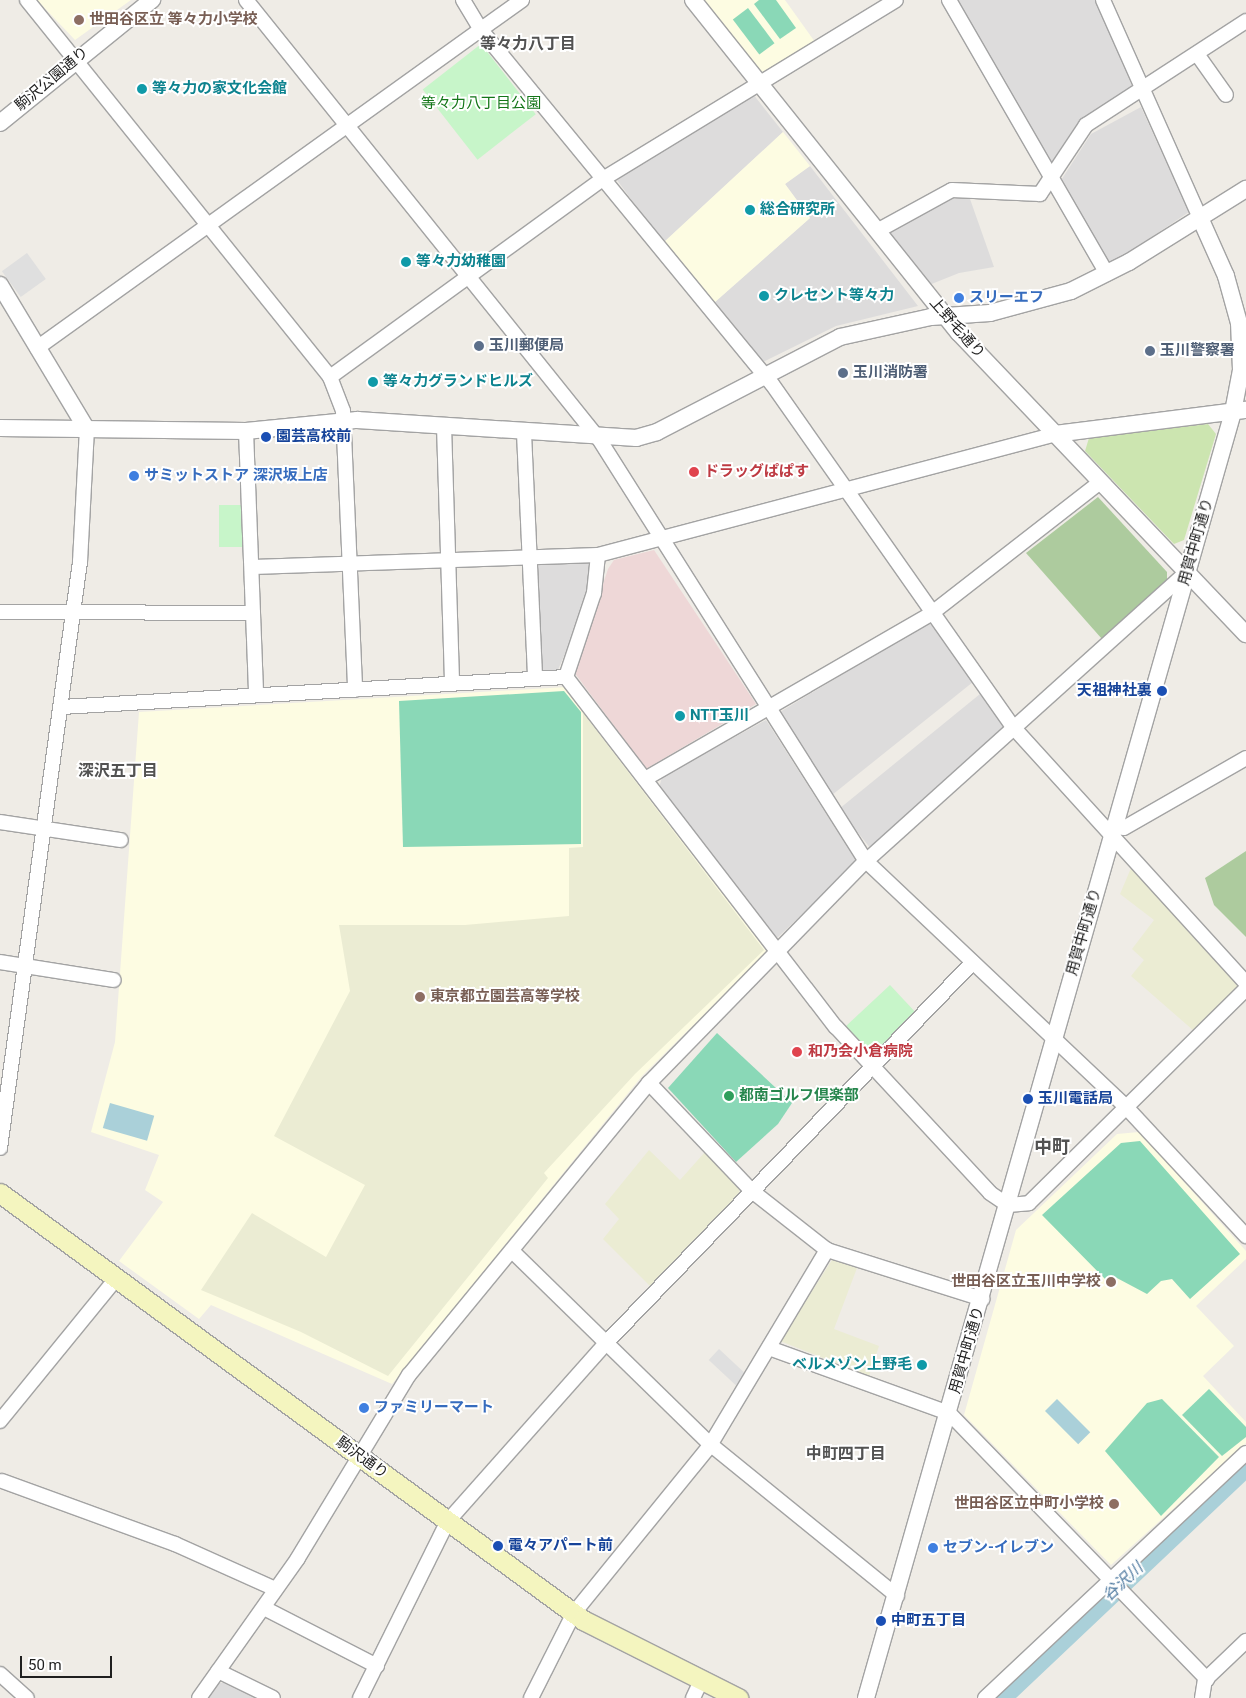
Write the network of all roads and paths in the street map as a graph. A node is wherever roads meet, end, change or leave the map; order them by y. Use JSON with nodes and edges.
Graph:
{"nodes":[{"id":1,"x":26,"y":0,"type":"edge"},
{"id":2,"x":152,"y":0,"type":"edge"},
{"id":3,"x":246,"y":0,"type":"edge"},
{"id":4,"x":463,"y":0,"type":"edge"},
{"id":5,"x":522,"y":0,"type":"edge"},
{"id":6,"x":693,"y":0,"type":"edge"},
{"id":7,"x":896,"y":0,"type":"edge"},
{"id":8,"x":949,"y":0,"type":"edge"},
{"id":9,"x":1103,"y":0,"type":"edge"},
{"id":10,"x":1246,"y":21,"type":"edge"},
{"id":11,"x":482,"y":30,"type":"junction"},
{"id":12,"x":1198,"y":54,"type":"junction"},
{"id":13,"x":74,"y":60,"type":"junction"},
{"id":14,"x":758,"y":83,"type":"junction"},
{"id":15,"x":1142,"y":91,"type":"junction"},
{"id":16,"x":1226,"y":95,"type":"dead end"},
{"id":17,"x":0,"y":123,"type":"edge"},
{"id":18,"x":347,"y":126,"type":"junction"},
{"id":19,"x":1052,"y":178,"type":"junction"},
{"id":20,"x":603,"y":179,"type":"junction"},
{"id":21,"x":1246,"y":189,"type":"edge"},
{"id":22,"x":1200,"y":218,"type":"junction"},
{"id":23,"x":207,"y":226,"type":"junction"},
{"id":24,"x":877,"y":231,"type":"junction"},
{"id":25,"x":1107,"y":274,"type":"junction"},
{"id":26,"x":469,"y":276,"type":"junction"},
{"id":27,"x":0,"y":285,"type":"edge"},
{"id":28,"x":946,"y":318,"type":"junction"},
{"id":29,"x":37,"y":348,"type":"junction"},
{"id":30,"x":1243,"y":369,"type":"edge"},
{"id":31,"x":766,"y":376,"type":"junction"},
{"id":32,"x":330,"y":377,"type":"junction"},
{"id":33,"x":1240,"y":411,"type":"edge"},
{"id":34,"x":344,"y":421,"type":"junction"},
{"id":35,"x":444,"y":426,"type":"junction"},
{"id":36,"x":0,"y":428,"type":"edge"},
{"id":37,"x":86,"y":430,"type":"junction"},
{"id":38,"x":246,"y":431,"type":"junction"},
{"id":39,"x":524,"y":433,"type":"junction"},
{"id":40,"x":1055,"y":434,"type":"junction"},
{"id":41,"x":599,"y":439,"type":"junction"},
{"id":42,"x":1100,"y":482,"type":"junction"},
{"id":43,"x":845,"y":488,"type":"junction"},
{"id":44,"x":660,"y":537,"type":"junction"},
{"id":45,"x":598,"y":555,"type":"junction"},
{"id":46,"x":530,"y":557,"type":"junction"},
{"id":47,"x":448,"y":561,"type":"junction"},
{"id":48,"x":350,"y":563,"type":"junction"},
{"id":49,"x":253,"y":567,"type":"junction"},
{"id":50,"x":1187,"y":572,"type":"junction"},
{"id":51,"x":0,"y":612,"type":"edge"},
{"id":52,"x":74,"y":612,"type":"junction"},
{"id":53,"x":253,"y":613,"type":"junction"},
{"id":54,"x":932,"y":613,"type":"junction"},
{"id":55,"x":1246,"y":634,"type":"edge"},
{"id":56,"x":566,"y":677,"type":"junction"},
{"id":57,"x":534,"y":679,"type":"junction"},
{"id":58,"x":452,"y":684,"type":"junction"},
{"id":59,"x":355,"y":690,"type":"junction"},
{"id":60,"x":256,"y":695,"type":"junction"},
{"id":61,"x":62,"y":707,"type":"junction"},
{"id":62,"x":769,"y":708,"type":"junction"},
{"id":63,"x":1014,"y":728,"type":"junction"},
{"id":64,"x":1246,"y":758,"type":"edge"},
{"id":65,"x":645,"y":779,"type":"junction"},
{"id":66,"x":0,"y":822,"type":"edge"},
{"id":67,"x":44,"y":829,"type":"junction"},
{"id":68,"x":1113,"y":830,"type":"junction"},
{"id":69,"x":121,"y":840,"type":"dead end"},
{"id":70,"x":866,"y":861,"type":"junction"},
{"id":71,"x":775,"y":952,"type":"junction"},
{"id":72,"x":0,"y":962,"type":"edge"},
{"id":73,"x":973,"y":962,"type":"junction"},
{"id":74,"x":25,"y":966,"type":"junction"},
{"id":75,"x":114,"y":980,"type":"dead end"},
{"id":76,"x":1246,"y":983,"type":"edge"},
{"id":77,"x":1246,"y":989,"type":"edge"},
{"id":78,"x":1054,"y":1037,"type":"junction"},
{"id":79,"x":871,"y":1068,"type":"junction"},
{"id":80,"x":649,"y":1084,"type":"junction"},
{"id":81,"x":1128,"y":1108,"type":"junction"},
{"id":82,"x":0,"y":1148,"type":"edge"},
{"id":83,"x":752,"y":1191,"type":"junction"},
{"id":84,"x":0,"y":1193,"type":"edge"},
{"id":85,"x":1008,"y":1206,"type":"junction"},
{"id":86,"x":1246,"y":1236,"type":"edge"},
{"id":87,"x":827,"y":1250,"type":"junction"},
{"id":88,"x":512,"y":1251,"type":"junction"},
{"id":89,"x":115,"y":1280,"type":"junction"},
{"id":90,"x":982,"y":1299,"type":"junction"},
{"id":91,"x":606,"y":1343,"type":"junction"},
{"id":92,"x":769,"y":1348,"type":"junction"},
{"id":93,"x":949,"y":1413,"type":"junction"},
{"id":94,"x":0,"y":1421,"type":"edge"},
{"id":95,"x":710,"y":1444,"type":"junction"},
{"id":96,"x":358,"y":1456,"type":"junction"},
{"id":97,"x":1244,"y":1460,"type":"edge"},
{"id":98,"x":1,"y":1481,"type":"edge"},
{"id":99,"x":448,"y":1521,"type":"junction"},
{"id":100,"x":1110,"y":1580,"type":"junction"},
{"id":101,"x":276,"y":1589,"type":"junction"},
{"id":102,"x":896,"y":1596,"type":"junction"},
{"id":103,"x":264,"y":1608,"type":"junction"},
{"id":104,"x":574,"y":1613,"type":"junction"},
{"id":105,"x":1246,"y":1641,"type":"edge"},
{"id":106,"x":377,"y":1666,"type":"junction"},
{"id":107,"x":218,"y":1671,"type":"junction"},
{"id":108,"x":0,"y":1674,"type":"edge"},
{"id":109,"x":1207,"y":1679,"type":"junction"},
{"id":110,"x":701,"y":1681,"type":"junction"},
{"id":111,"x":27,"y":1698,"type":"edge"},
{"id":112,"x":199,"y":1698,"type":"edge"},
{"id":113,"x":273,"y":1698,"type":"edge"},
{"id":114,"x":360,"y":1698,"type":"edge"},
{"id":115,"x":531,"y":1698,"type":"edge"},
{"id":116,"x":693,"y":1698,"type":"edge"},
{"id":117,"x":738,"y":1698,"type":"edge"},
{"id":118,"x":866,"y":1698,"type":"edge"},
{"id":119,"x":985,"y":1698,"type":"edge"},
{"id":120,"x":1202,"y":1698,"type":"edge"}],
"edges":[{"from":1,"to":13,"type":"street"},
{"from":2,"to":13,"type":"street","name":"駒沢公園通り"},
{"from":3,"to":18,"type":"street"},
{"from":4,"to":11,"type":"street"},
{"from":5,"to":11,"type":"street"},
{"from":6,"to":14,"type":"street","name":"上野毛通り"},
{"from":7,"to":14,"type":"street"},
{"from":8,"to":19,"type":"street"},
{"from":9,"to":15,"type":"street"},
{"from":10,"to":12,"type":"street"},
{"from":11,"to":18,"type":"street"},
{"from":11,"to":20,"type":"street"},
{"from":12,"to":15,"type":"street"},
{"from":12,"to":16,"type":"street"},
{"from":13,"to":17,"type":"street","name":"駒沢公園通り"},
{"from":13,"to":23,"type":"street"},
{"from":14,"to":20,"type":"street"},
{"from":14,"to":24,"type":"street","name":"上野毛通り"},
{"from":15,"to":19,"type":"street"},
{"from":15,"to":22,"type":"street"},
{"from":18,"to":23,"type":"street"},
{"from":18,"to":26,"type":"street"},
{"from":19,"to":24,"type":"street"},
{"from":19,"to":25,"type":"street"},
{"from":20,"to":26,"type":"street"},
{"from":20,"to":31,"type":"street"},
{"from":21,"to":22,"type":"street"},
{"from":22,"to":25,"type":"street"},
{"from":22,"to":30,"type":"street","name":"用賀中町通り"},
{"from":23,"to":29,"type":"street"},
{"from":23,"to":32,"type":"street"},
{"from":24,"to":28,"type":"street","name":"上野毛通り"},
{"from":25,"to":28,"type":"street"},
{"from":26,"to":32,"type":"street"},
{"from":26,"to":41,"type":"street"},
{"from":27,"to":29,"type":"street"},
{"from":28,"to":31,"type":"street"},
{"from":28,"to":40,"type":"street","name":"上野毛通り"},
{"from":29,"to":37,"type":"street"},
{"from":30,"to":33,"type":"street","name":"用賀中町通り"},
{"from":31,"to":41,"type":"street"},
{"from":31,"to":43,"type":"street"},
{"from":32,"to":34,"type":"street"},
{"from":33,"to":40,"type":"street"},
{"from":33,"to":50,"type":"street","name":"用賀中町通り"},
{"from":34,"to":35,"type":"street"},
{"from":34,"to":38,"type":"street"},
{"from":34,"to":48,"type":"street"},
{"from":35,"to":39,"type":"street"},
{"from":35,"to":47,"type":"street"},
{"from":36,"to":37,"type":"street"},
{"from":37,"to":38,"type":"street"},
{"from":37,"to":52,"type":"street"},
{"from":38,"to":49,"type":"street"},
{"from":39,"to":41,"type":"street"},
{"from":39,"to":46,"type":"street"},
{"from":40,"to":42,"type":"street","name":"上野毛通り"},
{"from":40,"to":43,"type":"street"},
{"from":41,"to":44,"type":"street"},
{"from":42,"to":50,"type":"street","name":"上野毛通り"},
{"from":42,"to":54,"type":"street"},
{"from":43,"to":44,"type":"street"},
{"from":43,"to":54,"type":"street"},
{"from":44,"to":45,"type":"street"},
{"from":44,"to":62,"type":"street"},
{"from":45,"to":46,"type":"street"},
{"from":45,"to":56,"type":"street"},
{"from":46,"to":47,"type":"street"},
{"from":46,"to":57,"type":"street"},
{"from":47,"to":48,"type":"street"},
{"from":47,"to":58,"type":"street"},
{"from":48,"to":49,"type":"street"},
{"from":48,"to":59,"type":"street"},
{"from":49,"to":53,"type":"street"},
{"from":50,"to":55,"type":"street","name":"上野毛通り"},
{"from":50,"to":63,"type":"street"},
{"from":50,"to":68,"type":"street","name":"用賀中町通り"},
{"from":51,"to":52,"type":"street"},
{"from":52,"to":53,"type":"street"},
{"from":52,"to":61,"type":"street"},
{"from":53,"to":60,"type":"street"},
{"from":54,"to":62,"type":"street"},
{"from":54,"to":63,"type":"street"},
{"from":56,"to":57,"type":"street"},
{"from":56,"to":65,"type":"street"},
{"from":57,"to":58,"type":"street"},
{"from":58,"to":59,"type":"street"},
{"from":59,"to":60,"type":"street"},
{"from":60,"to":61,"type":"street"},
{"from":61,"to":67,"type":"street"},
{"from":62,"to":65,"type":"street"},
{"from":62,"to":70,"type":"street"},
{"from":63,"to":68,"type":"street"},
{"from":63,"to":70,"type":"street"},
{"from":64,"to":68,"type":"street"},
{"from":65,"to":71,"type":"street"},
{"from":66,"to":67,"type":"street"},
{"from":67,"to":69,"type":"street"},
{"from":67,"to":74,"type":"street"},
{"from":68,"to":76,"type":"street"},
{"from":68,"to":78,"type":"street","name":"用賀中町通り"},
{"from":70,"to":71,"type":"street"},
{"from":70,"to":73,"type":"street"},
{"from":71,"to":79,"type":"street"},
{"from":71,"to":80,"type":"street"},
{"from":72,"to":74,"type":"street"},
{"from":73,"to":78,"type":"street"},
{"from":73,"to":79,"type":"street"},
{"from":74,"to":75,"type":"street"},
{"from":74,"to":82,"type":"street"},
{"from":77,"to":81,"type":"street"},
{"from":78,"to":81,"type":"street"},
{"from":78,"to":85,"type":"street","name":"用賀中町通り"},
{"from":79,"to":83,"type":"street"},
{"from":79,"to":85,"type":"street"},
{"from":80,"to":83,"type":"street"},
{"from":80,"to":88,"type":"street"},
{"from":81,"to":85,"type":"street"},
{"from":81,"to":86,"type":"street"},
{"from":83,"to":87,"type":"street"},
{"from":83,"to":91,"type":"street"},
{"from":84,"to":89,"type":"main road","name":"駒沢通り"},
{"from":85,"to":90,"type":"street","name":"用賀中町通り"},
{"from":87,"to":90,"type":"street"},
{"from":87,"to":92,"type":"street"},
{"from":88,"to":91,"type":"street"},
{"from":88,"to":96,"type":"street"},
{"from":89,"to":94,"type":"street"},
{"from":89,"to":96,"type":"main road","name":"駒沢通り"},
{"from":90,"to":93,"type":"street","name":"用賀中町通り"},
{"from":91,"to":95,"type":"street"},
{"from":91,"to":99,"type":"street"},
{"from":92,"to":93,"type":"street"},
{"from":92,"to":95,"type":"street"},
{"from":93,"to":100,"type":"street"},
{"from":93,"to":102,"type":"street","name":"用賀中町通り"},
{"from":95,"to":102,"type":"street"},
{"from":95,"to":104,"type":"street"},
{"from":96,"to":99,"type":"main road","name":"駒沢通り"},
{"from":96,"to":101,"type":"street"},
{"from":97,"to":100,"type":"street"},
{"from":98,"to":101,"type":"street"},
{"from":99,"to":104,"type":"main road","name":"駒沢通り"},
{"from":99,"to":106,"type":"street"},
{"from":100,"to":109,"type":"street"},
{"from":100,"to":119,"type":"street"},
{"from":101,"to":103,"type":"street"},
{"from":102,"to":118,"type":"street","name":"用賀中町通り"},
{"from":103,"to":106,"type":"street"},
{"from":103,"to":107,"type":"street"},
{"from":104,"to":110,"type":"main road","name":"駒沢通り"},
{"from":104,"to":115,"type":"street"},
{"from":105,"to":109,"type":"street"},
{"from":106,"to":114,"type":"street"},
{"from":107,"to":112,"type":"street"},
{"from":107,"to":113,"type":"street"},
{"from":108,"to":111,"type":"street"},
{"from":109,"to":120,"type":"street"},
{"from":110,"to":116,"type":"street"},
{"from":110,"to":117,"type":"main road","name":"駒沢通り"}]}
